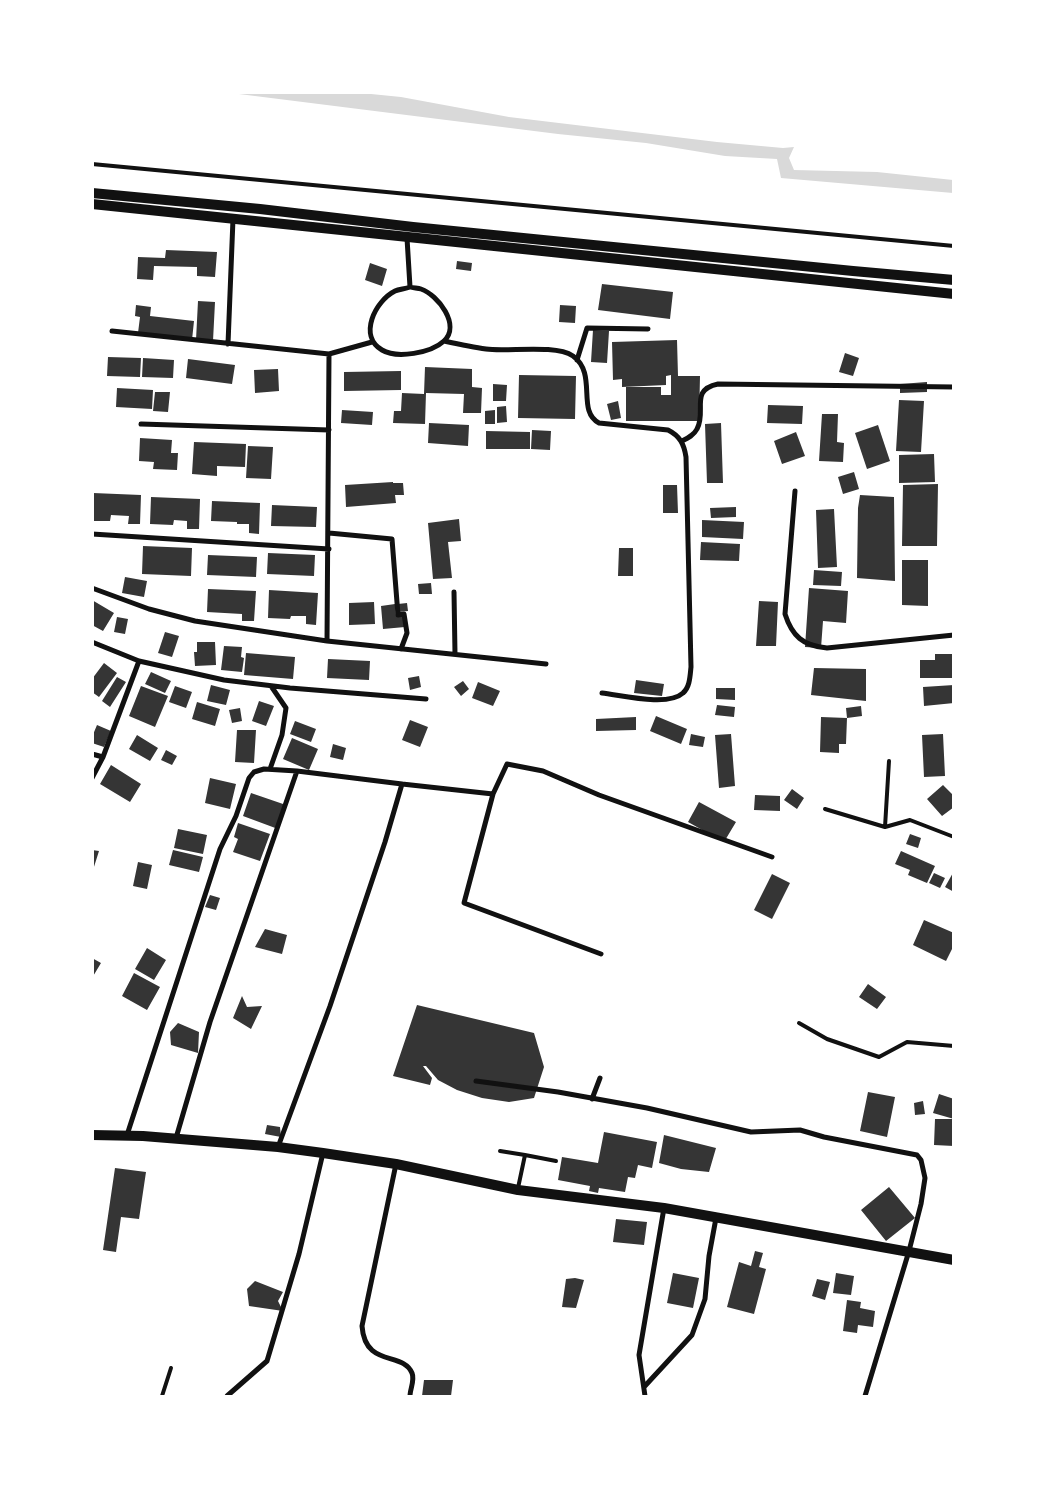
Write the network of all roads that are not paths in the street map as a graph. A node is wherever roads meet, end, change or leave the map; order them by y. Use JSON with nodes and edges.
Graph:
{"nodes":[{"id":1,"x":92,"y":164,"type":"edge"},
{"id":2,"x":92,"y":193,"type":"edge"},
{"id":3,"x":92,"y":204,"type":"edge"},
{"id":4,"x":233,"y":219,"type":"junction"},
{"id":5,"x":407,"y":238,"type":"junction"},
{"id":6,"x":954,"y":246,"type":"edge"},
{"id":7,"x":954,"y":280,"type":"edge"},
{"id":8,"x":410,"y":287,"type":"junction"},
{"id":9,"x":954,"y":294,"type":"edge"},
{"id":10,"x":648,"y":329,"type":"dead end"},
{"id":11,"x":112,"y":331,"type":"dead end"},
{"id":12,"x":444,"y":341,"type":"junction"},
{"id":13,"x":372,"y":342,"type":"junction"},
{"id":14,"x":228,"y":344,"type":"junction"},
{"id":15,"x":329,"y":354,"type":"junction"},
{"id":16,"x":577,"y":360,"type":"junction"},
{"id":17,"x":954,"y":386,"type":"edge"},
{"id":18,"x":141,"y":424,"type":"dead end"},
{"id":19,"x":329,"y":430,"type":"junction"},
{"id":20,"x":676,"y":434,"type":"junction"},
{"id":21,"x":691,"y":436,"type":"junction"},
{"id":22,"x":682,"y":441,"type":"junction"},
{"id":23,"x":795,"y":490,"type":"dead end"},
{"id":24,"x":329,"y":533,"type":"junction"},
{"id":25,"x":92,"y":534,"type":"edge"},
{"id":26,"x":329,"y":549,"type":"junction"},
{"id":27,"x":92,"y":588,"type":"edge"},
{"id":28,"x":454,"y":592,"type":"dead end"},
{"id":29,"x":954,"y":636,"type":"edge"},
{"id":30,"x":327,"y":641,"type":"junction"},
{"id":31,"x":92,"y":642,"type":"edge"},
{"id":32,"x":401,"y":649,"type":"junction"},
{"id":33,"x":455,"y":654,"type":"junction"},
{"id":34,"x":139,"y":661,"type":"junction"},
{"id":35,"x":546,"y":664,"type":"dead end"},
{"id":36,"x":271,"y":686,"type":"junction"},
{"id":37,"x":602,"y":693,"type":"dead end"},
{"id":38,"x":426,"y":699,"type":"dead end"},
{"id":39,"x":92,"y":754,"type":"edge"},
{"id":40,"x":103,"y":757,"type":"junction"},
{"id":41,"x":890,"y":761,"type":"dead end"},
{"id":42,"x":270,"y":769,"type":"junction"},
{"id":43,"x":297,"y":771,"type":"junction"},
{"id":44,"x":92,"y":778,"type":"edge"},
{"id":45,"x":402,"y":784,"type":"junction"},
{"id":46,"x":493,"y":794,"type":"junction"},
{"id":47,"x":824,"y":809,"type":"dead end"},
{"id":48,"x":885,"y":827,"type":"junction"},
{"id":49,"x":954,"y":837,"type":"edge"},
{"id":50,"x":772,"y":857,"type":"dead end"},
{"id":51,"x":602,"y":954,"type":"dead end"},
{"id":52,"x":799,"y":1023,"type":"dead end"},
{"id":53,"x":954,"y":1046,"type":"edge"},
{"id":54,"x":600,"y":1078,"type":"dead end"},
{"id":55,"x":476,"y":1080,"type":"dead end"},
{"id":56,"x":592,"y":1099,"type":"junction"},
{"id":57,"x":92,"y":1135,"type":"edge"},
{"id":58,"x":126,"y":1135,"type":"junction"},
{"id":59,"x":176,"y":1138,"type":"junction"},
{"id":60,"x":278,"y":1147,"type":"junction"},
{"id":61,"x":500,"y":1151,"type":"dead end"},
{"id":62,"x":323,"y":1153,"type":"junction"},
{"id":63,"x":525,"y":1155,"type":"junction"},
{"id":64,"x":556,"y":1162,"type":"dead end"},
{"id":65,"x":396,"y":1164,"type":"junction"},
{"id":66,"x":518,"y":1190,"type":"junction"},
{"id":67,"x":664,"y":1208,"type":"junction"},
{"id":68,"x":716,"y":1217,"type":"junction"},
{"id":69,"x":909,"y":1251,"type":"junction"},
{"id":70,"x":954,"y":1260,"type":"edge"},
{"id":71,"x":170,"y":1368,"type":"dead end"},
{"id":72,"x":644,"y":1387,"type":"junction"},
{"id":73,"x":162,"y":1396,"type":"edge"},
{"id":74,"x":227,"y":1396,"type":"edge"},
{"id":75,"x":410,"y":1396,"type":"edge"},
{"id":76,"x":645,"y":1396,"type":"edge"},
{"id":77,"x":865,"y":1396,"type":"edge"}],
"edges":[{"from":1,"to":6,"type":"lane"},
{"from":2,"to":7,"type":"main road"},
{"from":3,"to":4,"type":"main road"},
{"from":4,"to":5,"type":"main road"},
{"from":4,"to":14,"type":"street"},
{"from":5,"to":8,"type":"street"},
{"from":5,"to":9,"type":"main road"},
{"from":8,"to":12,"type":"street"},
{"from":8,"to":13,"type":"street"},
{"from":10,"to":16,"type":"street"},
{"from":11,"to":14,"type":"street"},
{"from":12,"to":13,"type":"street"},
{"from":12,"to":16,"type":"street"},
{"from":13,"to":15,"type":"street"},
{"from":14,"to":15,"type":"street"},
{"from":15,"to":19,"type":"street"},
{"from":16,"to":20,"type":"street"},
{"from":17,"to":21,"type":"street"},
{"from":18,"to":19,"type":"street"},
{"from":19,"to":24,"type":"street"},
{"from":20,"to":21,"type":"street"},
{"from":20,"to":22,"type":"street"},
{"from":21,"to":22,"type":"street"},
{"from":22,"to":37,"type":"street"},
{"from":23,"to":29,"type":"street"},
{"from":24,"to":26,"type":"street"},
{"from":24,"to":32,"type":"street"},
{"from":25,"to":26,"type":"street"},
{"from":26,"to":30,"type":"street"},
{"from":27,"to":30,"type":"street"},
{"from":28,"to":33,"type":"street"},
{"from":30,"to":32,"type":"street"},
{"from":31,"to":34,"type":"street"},
{"from":32,"to":33,"type":"street"},
{"from":33,"to":35,"type":"street"},
{"from":34,"to":36,"type":"street"},
{"from":34,"to":40,"type":"street"},
{"from":36,"to":38,"type":"street"},
{"from":36,"to":42,"type":"street"},
{"from":39,"to":40,"type":"street"},
{"from":40,"to":44,"type":"street"},
{"from":41,"to":48,"type":"lane"},
{"from":42,"to":43,"type":"street"},
{"from":42,"to":58,"type":"street"},
{"from":43,"to":45,"type":"street"},
{"from":43,"to":59,"type":"street"},
{"from":45,"to":46,"type":"street"},
{"from":45,"to":60,"type":"street"},
{"from":46,"to":50,"type":"street"},
{"from":46,"to":51,"type":"street"},
{"from":47,"to":48,"type":"lane"},
{"from":48,"to":49,"type":"lane"},
{"from":52,"to":53,"type":"lane"},
{"from":54,"to":56,"type":"street"},
{"from":55,"to":56,"type":"street"},
{"from":56,"to":69,"type":"street"},
{"from":57,"to":58,"type":"main road"},
{"from":58,"to":59,"type":"main road"},
{"from":59,"to":60,"type":"main road"},
{"from":60,"to":62,"type":"main road"},
{"from":61,"to":63,"type":"lane"},
{"from":62,"to":65,"type":"main road"},
{"from":62,"to":74,"type":"street"},
{"from":63,"to":64,"type":"lane"},
{"from":63,"to":66,"type":"lane"},
{"from":65,"to":66,"type":"main road"},
{"from":65,"to":75,"type":"street"},
{"from":66,"to":67,"type":"main road"},
{"from":67,"to":68,"type":"main road"},
{"from":67,"to":72,"type":"street"},
{"from":68,"to":69,"type":"main road"},
{"from":68,"to":72,"type":"street"},
{"from":69,"to":70,"type":"main road"},
{"from":69,"to":77,"type":"street"},
{"from":71,"to":73,"type":"lane"},
{"from":72,"to":76,"type":"street"}]}
